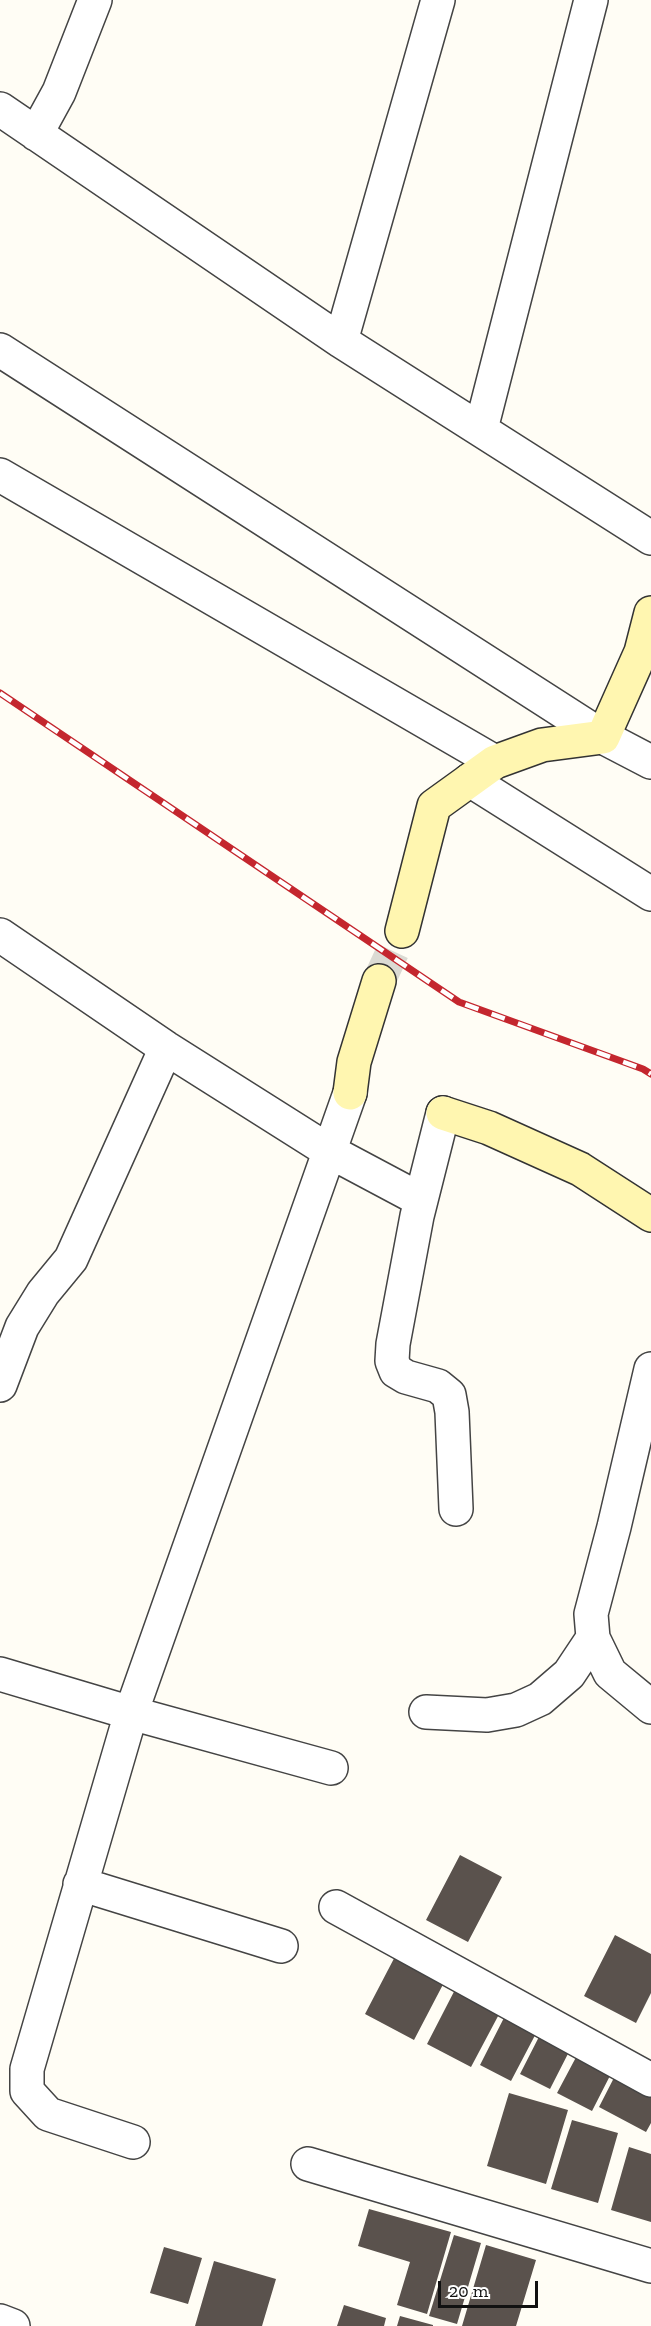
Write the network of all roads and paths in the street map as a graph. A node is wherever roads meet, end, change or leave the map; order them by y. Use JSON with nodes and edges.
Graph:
{"nodes":[{"id":1,"x":95,"y":0,"type":"edge"},
{"id":2,"x":438,"y":0,"type":"edge"},
{"id":3,"x":591,"y":0,"type":"edge"},
{"id":4,"x":0,"y":109,"type":"edge"},
{"id":5,"x":36,"y":134,"type":"junction"},
{"id":6,"x":341,"y":341,"type":"junction"},
{"id":7,"x":0,"y":350,"type":"edge"},
{"id":8,"x":481,"y":429,"type":"junction"},
{"id":9,"x":0,"y":475,"type":"edge"},
{"id":10,"x":651,"y":538,"type":"edge"},
{"id":11,"x":651,"y":613,"type":"edge"},
{"id":12,"x":603,"y":737,"type":"junction"},
{"id":13,"x":651,"y":762,"type":"edge"},
{"id":14,"x":482,"y":771,"type":"junction"},
{"id":15,"x":651,"y":894,"type":"edge"},
{"id":16,"x":402,"y":931,"type":"tunnel mouth"},
{"id":17,"x":0,"y":935,"type":"edge"},
{"id":18,"x":379,"y":981,"type":"tunnel mouth"},
{"id":19,"x":166,"y":1048,"type":"junction"},
{"id":20,"x":329,"y":1151,"type":"junction"},
{"id":21,"x":421,"y":1200,"type":"junction"},
{"id":22,"x":651,"y":1215,"type":"edge"},
{"id":23,"x":651,"y":1369,"type":"edge"},
{"id":24,"x":0,"y":1385,"type":"edge"},
{"id":25,"x":456,"y":1509,"type":"dead end"},
{"id":26,"x":593,"y":1638,"type":"junction"},
{"id":27,"x":0,"y":1674,"type":"edge"},
{"id":28,"x":651,"y":1707,"type":"edge"},
{"id":29,"x":426,"y":1712,"type":"dead end"},
{"id":30,"x":131,"y":1713,"type":"junction"},
{"id":31,"x":331,"y":1768,"type":"dead end"},
{"id":32,"x":80,"y":1884,"type":"junction"},
{"id":33,"x":336,"y":1907,"type":"dead end"},
{"id":34,"x":280,"y":1946,"type":"dead end"},
{"id":35,"x":651,"y":2080,"type":"edge"},
{"id":36,"x":134,"y":2142,"type":"dead end"},
{"id":37,"x":308,"y":2164,"type":"dead end"},
{"id":38,"x":651,"y":2266,"type":"edge"},
{"id":39,"x":0,"y":2321,"type":"edge"},
{"id":40,"x":13,"y":2326,"type":"edge"}],
"edges":[{"from":1,"to":5,"type":"street"},
{"from":2,"to":6,"type":"street"},
{"from":3,"to":8,"type":"street"},
{"from":4,"to":5,"type":"street"},
{"from":5,"to":6,"type":"street"},
{"from":6,"to":8,"type":"street"},
{"from":7,"to":12,"type":"street"},
{"from":8,"to":10,"type":"street"},
{"from":9,"to":14,"type":"street"},
{"from":11,"to":12,"type":"street"},
{"from":12,"to":13,"type":"street"},
{"from":12,"to":14,"type":"street"},
{"from":14,"to":15,"type":"street"},
{"from":14,"to":16,"type":"street"},
{"from":17,"to":19,"type":"street"},
{"from":18,"to":20,"type":"street"},
{"from":19,"to":20,"type":"street"},
{"from":19,"to":24,"type":"street"},
{"from":20,"to":21,"type":"street"},
{"from":20,"to":30,"type":"street"},
{"from":21,"to":22,"type":"street"},
{"from":21,"to":25,"type":"street"},
{"from":23,"to":26,"type":"street"},
{"from":26,"to":28,"type":"street"},
{"from":26,"to":29,"type":"street"},
{"from":27,"to":30,"type":"street"},
{"from":30,"to":31,"type":"street"},
{"from":30,"to":32,"type":"street"},
{"from":32,"to":34,"type":"street"},
{"from":32,"to":36,"type":"street"},
{"from":33,"to":35,"type":"street"},
{"from":37,"to":38,"type":"street"},
{"from":39,"to":40,"type":"street"}]}
